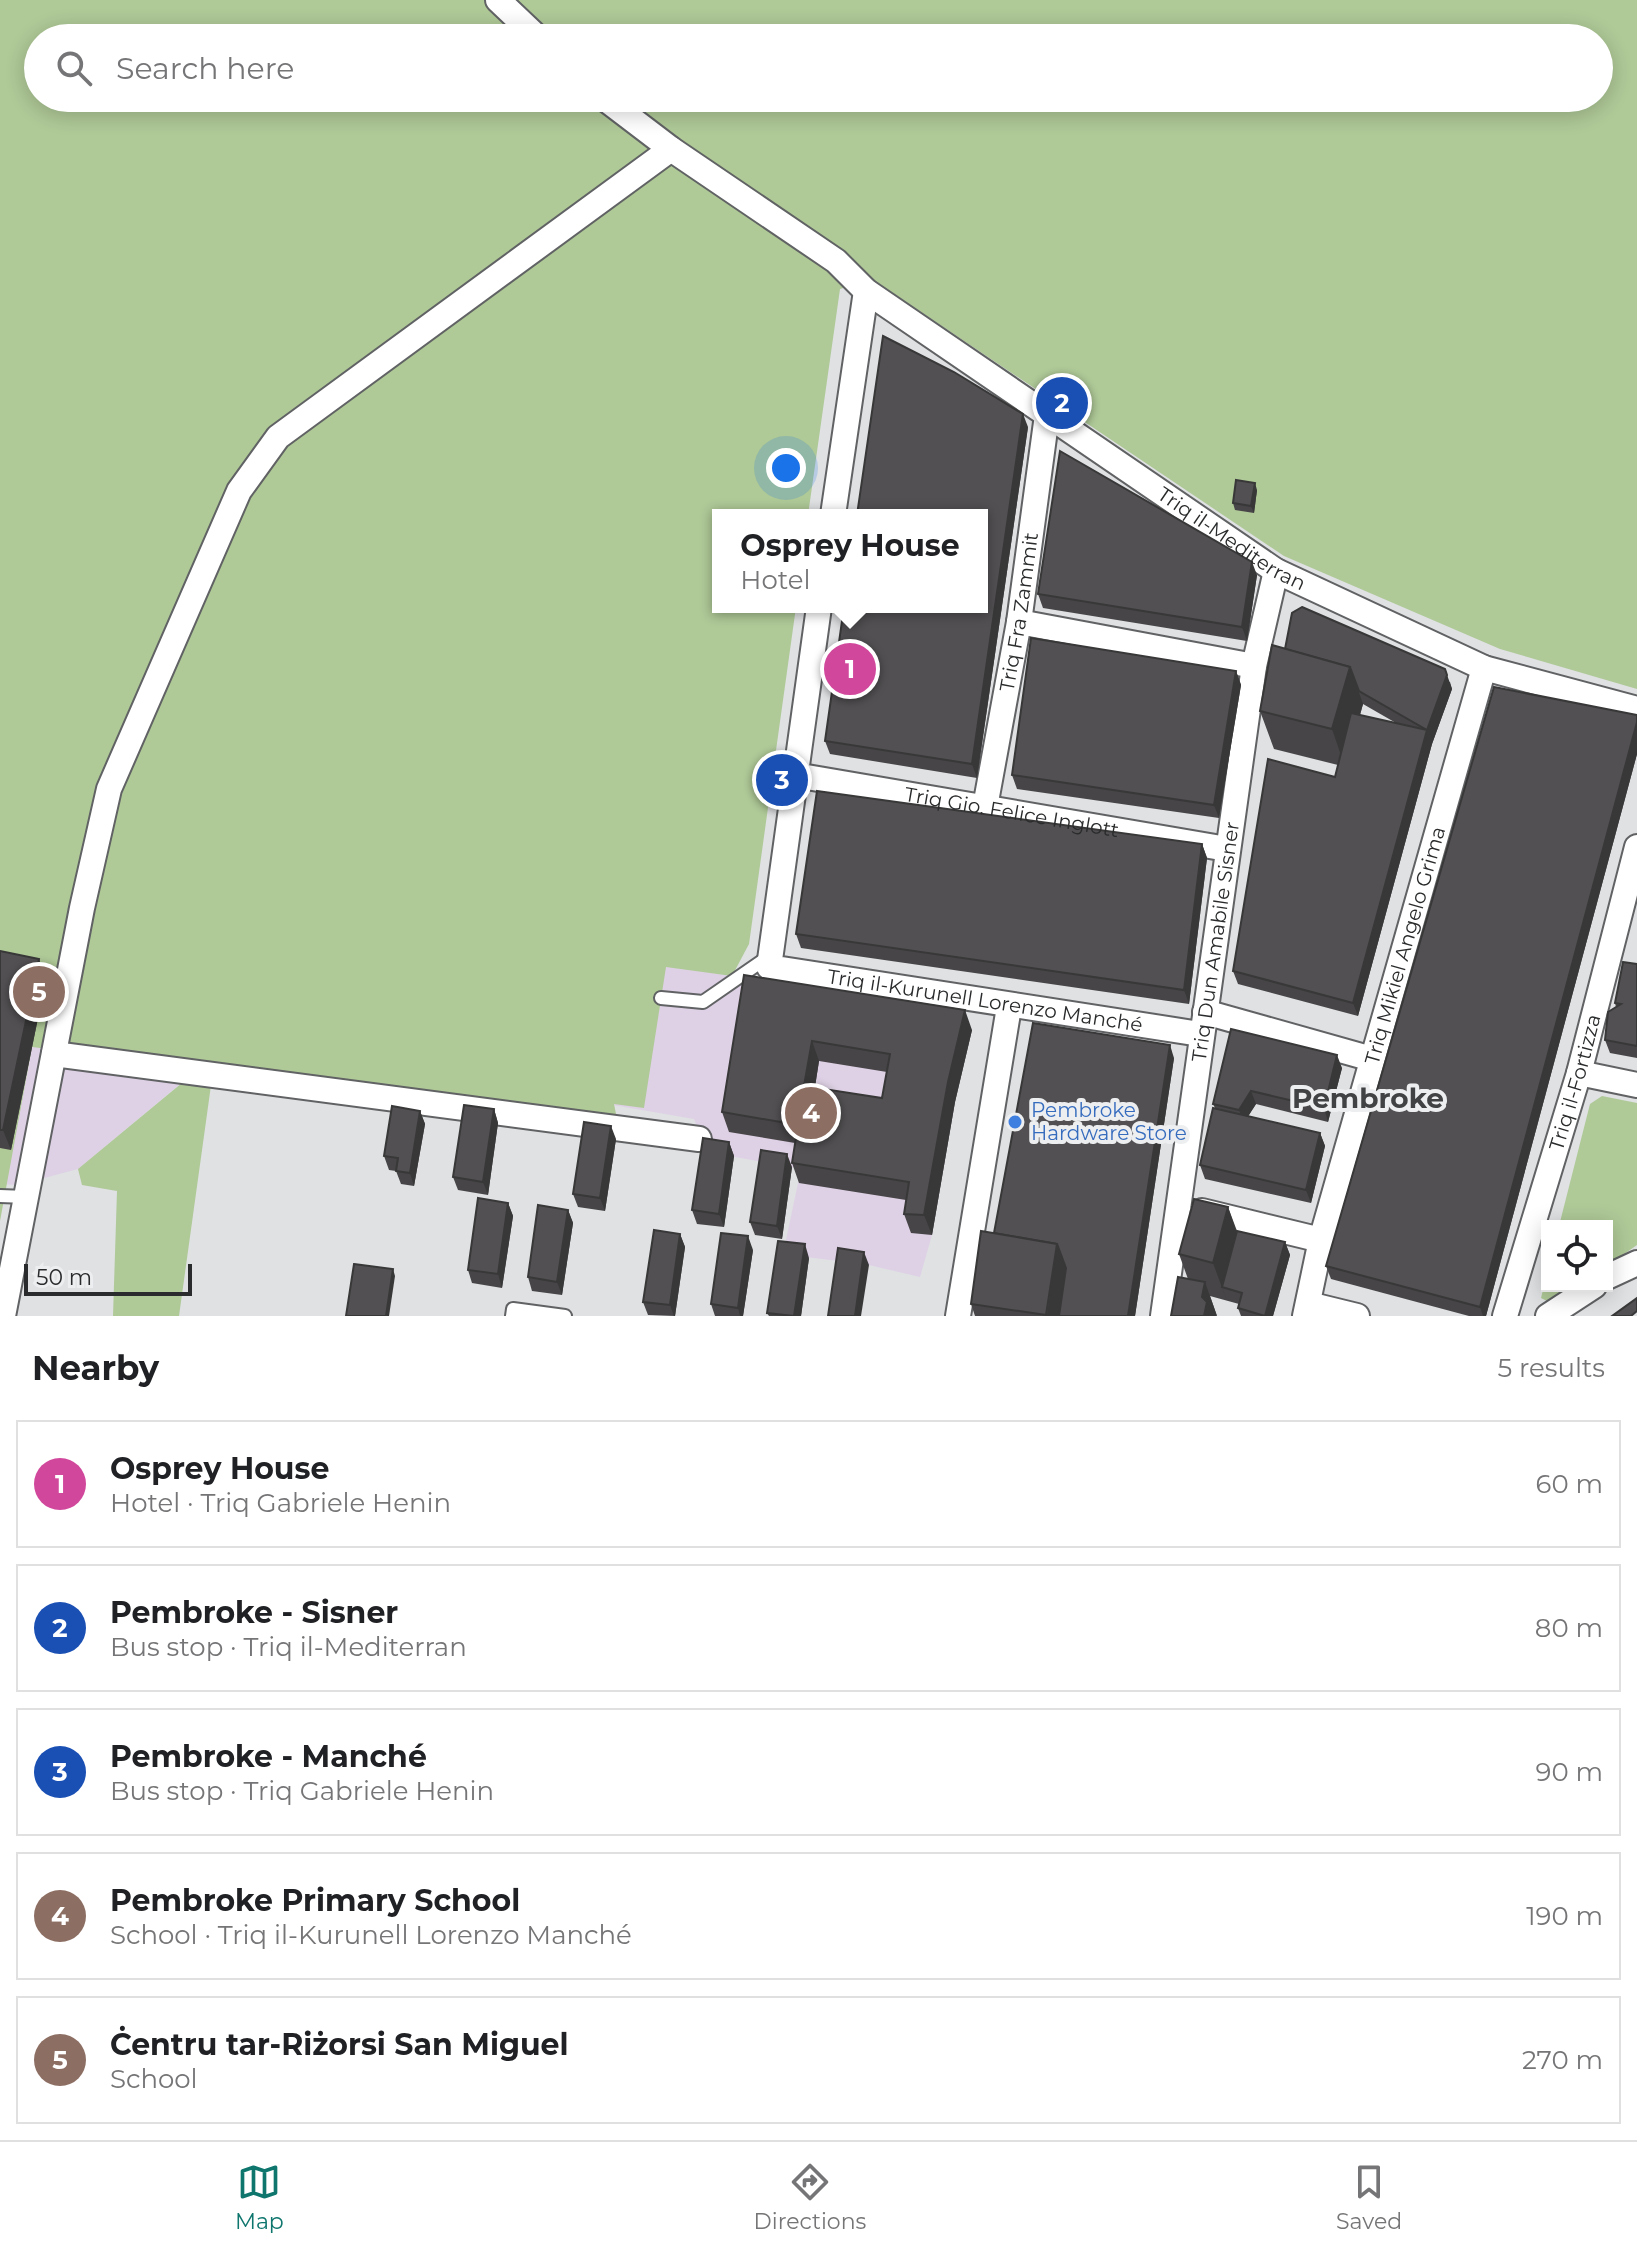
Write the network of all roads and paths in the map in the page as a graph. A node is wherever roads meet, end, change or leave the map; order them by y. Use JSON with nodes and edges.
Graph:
{"nodes":[{"id":1,"x":498,"y":0,"type":"edge"},
{"id":2,"x":523,"y":24,"type":"edge"},
{"id":3,"x":622,"y":112,"type":"edge"},
{"id":4,"x":671,"y":149,"type":"junction"},
{"id":5,"x":866,"y":291,"type":"junction"},
{"id":6,"x":1047,"y":415,"type":"junction"},
{"id":7,"x":834,"y":509,"type":"edge"},
{"id":8,"x":1276,"y":571,"type":"junction"},
{"id":9,"x":818,"y":613,"type":"edge"},
{"id":10,"x":1019,"y":622,"type":"junction"},
{"id":11,"x":1254,"y":666,"type":"junction"},
{"id":12,"x":1484,"y":668,"type":"junction"},
{"id":13,"x":1637,"y":709,"type":"edge"},
{"id":14,"x":795,"y":775,"type":"junction"},
{"id":15,"x":985,"y":807,"type":"junction"},
{"id":16,"x":1637,"y":847,"type":"edge"},
{"id":17,"x":1227,"y":849,"type":"junction"},
{"id":18,"x":1625,"y":945,"type":"edge"},
{"id":19,"x":770,"y":961,"type":"junction"},
{"id":20,"x":661,"y":998,"type":"dead end"},
{"id":21,"x":1009,"y":1007,"type":"junction"},
{"id":22,"x":1203,"y":1023,"type":"junction"},
{"id":23,"x":54,"y":1054,"type":"junction"},
{"id":24,"x":1372,"y":1059,"type":"junction"},
{"id":25,"x":1579,"y":1073,"type":"junction"},
{"id":26,"x":1637,"y":1085,"type":"edge"},
{"id":27,"x":699,"y":1139,"type":"edge"},
{"id":28,"x":0,"y":1196,"type":"edge"},
{"id":29,"x":26,"y":1197,"type":"junction"},
{"id":30,"x":1181,"y":1205,"type":"junction"},
{"id":31,"x":1321,"y":1240,"type":"junction"},
{"id":32,"x":1637,"y":1263,"type":"edge"},
{"id":33,"x":1613,"y":1274,"type":"edge"},
{"id":34,"x":1585,"y":1292,"type":"edge"},
{"id":35,"x":1307,"y":1310,"type":"edge"},
{"id":36,"x":3,"y":1316,"type":"edge"},
{"id":37,"x":512,"y":1316,"type":"edge"},
{"id":38,"x":565,"y":1316,"type":"edge"},
{"id":39,"x":958,"y":1316,"type":"edge"},
{"id":40,"x":1163,"y":1316,"type":"edge"},
{"id":41,"x":1357,"y":1316,"type":"edge"},
{"id":42,"x":1505,"y":1316,"type":"edge"},
{"id":43,"x":1548,"y":1316,"type":"edge"}],
"edges":[{"from":1,"to":2,"type":"street"},
{"from":3,"to":4,"type":"street","name":"Triq il-Mediterran"},
{"from":4,"to":5,"type":"street","name":"Triq il-Mediterran"},
{"from":4,"to":23,"type":"street"},
{"from":5,"to":6,"type":"street","name":"Triq il-Mediterran"},
{"from":5,"to":7,"type":"street"},
{"from":6,"to":8,"type":"street","name":"Triq il-Mediterran"},
{"from":6,"to":10,"type":"street","name":"Triq Fra Zammit"},
{"from":8,"to":11,"type":"street","name":"Triq Dun Amabile Sisner"},
{"from":8,"to":12,"type":"street","name":"Triq il-Mediterran"},
{"from":9,"to":14,"type":"street"},
{"from":10,"to":11,"type":"street"},
{"from":10,"to":15,"type":"street","name":"Triq Fra Zammit"},
{"from":11,"to":17,"type":"street","name":"Triq Dun Amabile Sisner"},
{"from":12,"to":13,"type":"street","name":"Triq il-Mediterran"},
{"from":12,"to":24,"type":"street","name":"Triq Mikiel Angelo Grima"},
{"from":14,"to":15,"type":"street","name":"Triq Gio. Felice Inglott"},
{"from":14,"to":19,"type":"street"},
{"from":15,"to":17,"type":"street","name":"Triq Gio. Felice Inglott"},
{"from":16,"to":18,"type":"street","name":"Triq il-Fortizza"},
{"from":17,"to":22,"type":"street","name":"Triq Dun Amabile Sisner"},
{"from":18,"to":25,"type":"street","name":"Triq il-Fortizza"},
{"from":19,"to":20,"type":"lane"},
{"from":19,"to":21,"type":"street","name":"Triq il-Kurunell Lorenzo Manché"},
{"from":21,"to":22,"type":"street","name":"Triq il-Kurunell Lorenzo Manché"},
{"from":21,"to":39,"type":"street"},
{"from":22,"to":24,"type":"street","name":"Triq il-Kurunell Lorenzo Manché"},
{"from":22,"to":30,"type":"street","name":"Triq Dun Amabile Sisner"},
{"from":23,"to":27,"type":"street"},
{"from":23,"to":29,"type":"street"},
{"from":24,"to":31,"type":"street","name":"Triq Mikiel Angelo Grima"},
{"from":25,"to":26,"type":"street"},
{"from":25,"to":42,"type":"street","name":"Triq il-Fortizza"},
{"from":28,"to":29,"type":"lane"},
{"from":29,"to":36,"type":"street"},
{"from":30,"to":31,"type":"street"},
{"from":30,"to":40,"type":"street","name":"Triq Dun Amabile Sisner"},
{"from":31,"to":35,"type":"street","name":"Triq Mikiel Angelo Grima"},
{"from":32,"to":33,"type":"street"},
{"from":34,"to":43,"type":"street"},
{"from":35,"to":41,"type":"street"},
{"from":37,"to":38,"type":"lane"}]}
